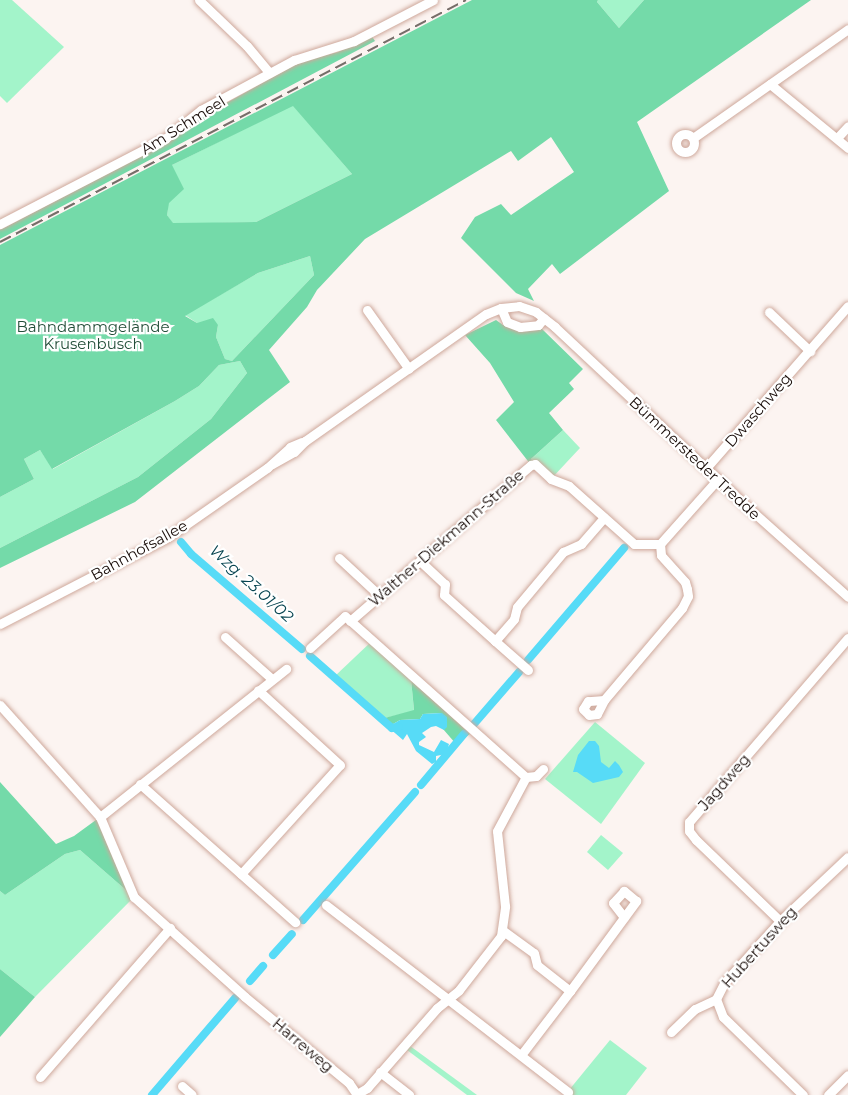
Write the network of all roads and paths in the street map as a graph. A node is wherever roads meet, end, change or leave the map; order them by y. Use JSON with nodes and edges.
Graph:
{"nodes":[{"id":1,"x":199,"y":0,"type":"edge"},
{"id":2,"x":433,"y":0,"type":"edge"},
{"id":3,"x":848,"y":29,"type":"edge"},
{"id":4,"x":270,"y":73,"type":"junction"},
{"id":5,"x":770,"y":84,"type":"junction"},
{"id":6,"x":848,"y":126,"type":"edge"},
{"id":7,"x":693,"y":138,"type":"dead end"},
{"id":8,"x":837,"y":138,"type":"junction"},
{"id":9,"x":848,"y":148,"type":"edge"},
{"id":10,"x":0,"y":224,"type":"edge"},
{"id":11,"x":848,"y":306,"type":"edge"},
{"id":12,"x":505,"y":307,"type":"junction"},
{"id":13,"x":367,"y":310,"type":"dead end"},
{"id":14,"x":769,"y":312,"type":"dead end"},
{"id":15,"x":544,"y":318,"type":"junction"},
{"id":16,"x":810,"y":351,"type":"junction"},
{"id":17,"x":409,"y":369,"type":"junction"},
{"id":18,"x":706,"y":468,"type":"junction"},
{"id":19,"x":718,"y":479,"type":"junction"},
{"id":20,"x":604,"y":518,"type":"junction"},
{"id":21,"x":660,"y":544,"type":"junction"},
{"id":22,"x":339,"y":558,"type":"dead end"},
{"id":23,"x":420,"y":561,"type":"junction"},
{"id":24,"x":379,"y":595,"type":"junction"},
{"id":25,"x":848,"y":597,"type":"edge"},
{"id":26,"x":350,"y":621,"type":"junction"},
{"id":27,"x":0,"y":624,"type":"edge"},
{"id":28,"x":225,"y":637,"type":"dead end"},
{"id":29,"x":848,"y":638,"type":"edge"},
{"id":30,"x":495,"y":641,"type":"junction"},
{"id":31,"x":310,"y":648,"type":"dead end"},
{"id":32,"x":286,"y":669,"type":"dead end"},
{"id":33,"x":528,"y":670,"type":"dead end"},
{"id":34,"x":272,"y":680,"type":"junction"},
{"id":35,"x":258,"y":690,"type":"junction"},
{"id":36,"x":604,"y":700,"type":"dead end"},
{"id":37,"x":0,"y":705,"type":"edge"},
{"id":38,"x":543,"y":769,"type":"dead end"},
{"id":39,"x":526,"y":777,"type":"junction"},
{"id":40,"x":140,"y":784,"type":"junction"},
{"id":41,"x":100,"y":817,"type":"junction"},
{"id":42,"x":848,"y":857,"type":"edge"},
{"id":43,"x":242,"y":874,"type":"junction"},
{"id":44,"x":326,"y":905,"type":"dead end"},
{"id":45,"x":624,"y":917,"type":"dead end"},
{"id":46,"x":780,"y":921,"type":"junction"},
{"id":47,"x":295,"y":922,"type":"dead end"},
{"id":48,"x":170,"y":928,"type":"junction"},
{"id":49,"x":502,"y":930,"type":"junction"},
{"id":50,"x":570,"y":991,"type":"junction"},
{"id":51,"x":449,"y":998,"type":"junction"},
{"id":52,"x":716,"y":999,"type":"junction"},
{"id":53,"x":670,"y":1032,"type":"dead end"},
{"id":54,"x":520,"y":1055,"type":"junction"},
{"id":55,"x":381,"y":1072,"type":"junction"},
{"id":56,"x":848,"y":1075,"type":"edge"},
{"id":57,"x":40,"y":1077,"type":"dead end"},
{"id":58,"x":182,"y":1086,"type":"dead end"},
{"id":59,"x":567,"y":1092,"type":"dead end"},
{"id":60,"x":192,"y":1095,"type":"edge"},
{"id":61,"x":357,"y":1095,"type":"edge"},
{"id":62,"x":409,"y":1095,"type":"edge"},
{"id":63,"x":803,"y":1095,"type":"edge"},
{"id":64,"x":828,"y":1095,"type":"edge"}],
"edges":[{"from":1,"to":4,"type":"street"},
{"from":2,"to":4,"type":"street","name":"Am Schmeel"},
{"from":3,"to":5,"type":"street"},
{"from":4,"to":10,"type":"street","name":"Am Schmeel"},
{"from":5,"to":7,"type":"street"},
{"from":5,"to":8,"type":"street"},
{"from":6,"to":8,"type":"street"},
{"from":8,"to":9,"type":"street"},
{"from":11,"to":16,"type":"street","name":"Dwaschweg"},
{"from":12,"to":15,"type":"street","name":"Bümmersteder Tredde"},
{"from":12,"to":15,"type":"street"},
{"from":12,"to":17,"type":"street","name":"Bahnhofsallee"},
{"from":13,"to":17,"type":"street"},
{"from":14,"to":16,"type":"street"},
{"from":15,"to":18,"type":"street","name":"Bümmersteder Tredde"},
{"from":16,"to":18,"type":"street","name":"Dwaschweg"},
{"from":17,"to":27,"type":"street","name":"Bahnhofsallee"},
{"from":18,"to":19,"type":"street","name":"Bümmersteder Tredde"},
{"from":19,"to":21,"type":"street"},
{"from":19,"to":25,"type":"street","name":"Bümmersteder Tredde"},
{"from":20,"to":21,"type":"street","name":"Walther-Diekmann-Straße"},
{"from":20,"to":23,"type":"street","name":"Walther-Diekmann-Straße"},
{"from":20,"to":30,"type":"street"},
{"from":21,"to":36,"type":"street"},
{"from":22,"to":24,"type":"street"},
{"from":23,"to":24,"type":"street","name":"Walther-Diekmann-Straße"},
{"from":23,"to":30,"type":"street"},
{"from":24,"to":26,"type":"street","name":"Walther-Diekmann-Straße"},
{"from":26,"to":31,"type":"street","name":"Walther-Diekmann-Straße"},
{"from":26,"to":39,"type":"street"},
{"from":28,"to":34,"type":"street"},
{"from":29,"to":46,"type":"street","name":"Jagdweg"},
{"from":30,"to":33,"type":"street"},
{"from":32,"to":34,"type":"street"},
{"from":34,"to":35,"type":"street"},
{"from":35,"to":40,"type":"street"},
{"from":35,"to":43,"type":"street"},
{"from":37,"to":41,"type":"street","name":"Harreweg"},
{"from":38,"to":39,"type":"street"},
{"from":39,"to":49,"type":"street"},
{"from":40,"to":41,"type":"street"},
{"from":40,"to":43,"type":"street"},
{"from":41,"to":48,"type":"street","name":"Harreweg"},
{"from":42,"to":46,"type":"street","name":"Hubertusweg"},
{"from":43,"to":47,"type":"street"},
{"from":44,"to":51,"type":"street"},
{"from":45,"to":50,"type":"street"},
{"from":46,"to":52,"type":"street","name":"Hubertusweg"},
{"from":48,"to":57,"type":"street"},
{"from":48,"to":61,"type":"street","name":"Harreweg"},
{"from":49,"to":50,"type":"street"},
{"from":49,"to":51,"type":"street"},
{"from":50,"to":54,"type":"street"},
{"from":51,"to":54,"type":"street"},
{"from":51,"to":55,"type":"street"},
{"from":52,"to":53,"type":"street"},
{"from":52,"to":63,"type":"street","name":"Hubertusweg"},
{"from":54,"to":59,"type":"street"},
{"from":55,"to":61,"type":"street"},
{"from":55,"to":62,"type":"street"},
{"from":56,"to":64,"type":"street"},
{"from":58,"to":60,"type":"street"}]}
